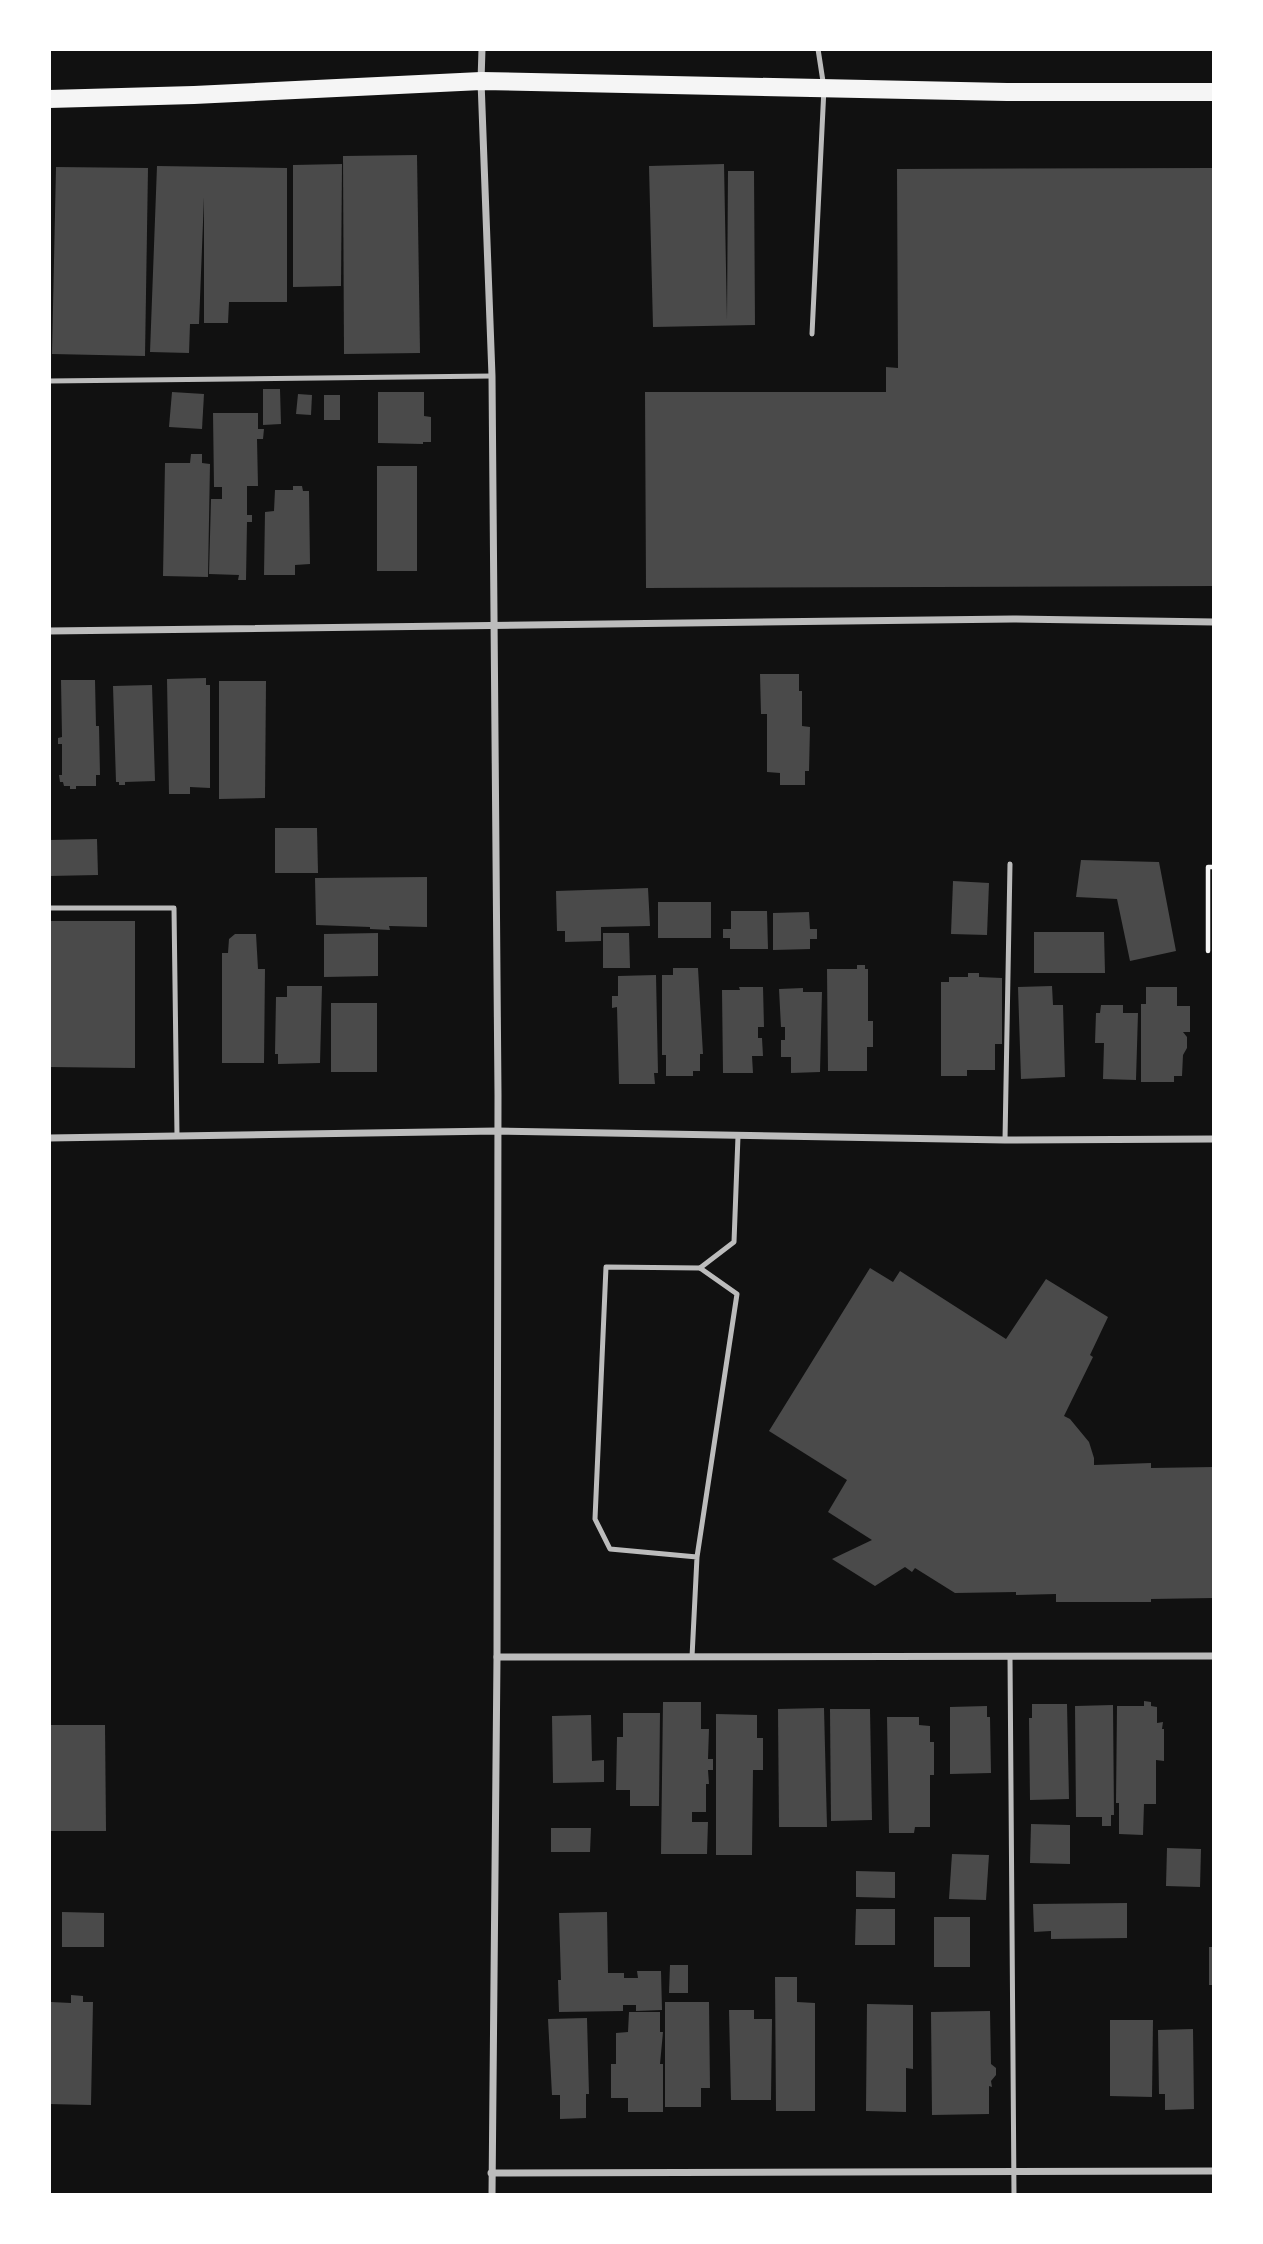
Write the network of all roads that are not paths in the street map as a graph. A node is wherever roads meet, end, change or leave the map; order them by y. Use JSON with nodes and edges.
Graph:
{"nodes":[{"id":1,"x":482,"y":49,"type":"edge"},
{"id":2,"x":818,"y":49,"type":"edge"},
{"id":3,"x":481,"y":81,"type":"junction"},
{"id":4,"x":824,"y":88,"type":"junction"},
{"id":5,"x":1214,"y":92,"type":"edge"},
{"id":6,"x":49,"y":99,"type":"edge"},
{"id":7,"x":812,"y":334,"type":"dead end"},
{"id":8,"x":492,"y":376,"type":"junction"},
{"id":9,"x":49,"y":381,"type":"edge"},
{"id":10,"x":1214,"y":622,"type":"edge"},
{"id":11,"x":495,"y":626,"type":"junction"},
{"id":12,"x":49,"y":631,"type":"edge"},
{"id":13,"x":1010,"y":864,"type":"dead end"},
{"id":14,"x":49,"y":908,"type":"edge"},
{"id":15,"x":497,"y":1131,"type":"junction"},
{"id":16,"x":177,"y":1136,"type":"junction"},
{"id":17,"x":738,"y":1136,"type":"junction"},
{"id":18,"x":49,"y":1138,"type":"edge"},
{"id":19,"x":1214,"y":1139,"type":"edge"},
{"id":20,"x":1005,"y":1140,"type":"junction"},
{"id":21,"x":700,"y":1268,"type":"junction"},
{"id":22,"x":697,"y":1558,"type":"junction"},
{"id":23,"x":1010,"y":1656,"type":"junction"},
{"id":24,"x":1214,"y":1656,"type":"edge"},
{"id":25,"x":498,"y":1657,"type":"junction"},
{"id":26,"x":692,"y":1657,"type":"junction"},
{"id":27,"x":1214,"y":2171,"type":"edge"},
{"id":28,"x":1015,"y":2172,"type":"junction"},
{"id":29,"x":491,"y":2173,"type":"junction"},
{"id":30,"x":492,"y":2195,"type":"edge"},
{"id":31,"x":1014,"y":2195,"type":"edge"}],
"edges":[{"from":1,"to":3,"type":"street"},
{"from":2,"to":4,"type":"lane"},
{"from":3,"to":4,"type":"main road"},
{"from":3,"to":6,"type":"main road"},
{"from":3,"to":8,"type":"street"},
{"from":4,"to":5,"type":"main road"},
{"from":4,"to":7,"type":"lane"},
{"from":8,"to":9,"type":"lane"},
{"from":8,"to":11,"type":"street"},
{"from":10,"to":11,"type":"street"},
{"from":11,"to":12,"type":"street"},
{"from":11,"to":15,"type":"street"},
{"from":13,"to":20,"type":"lane"},
{"from":14,"to":16,"type":"lane"},
{"from":15,"to":16,"type":"street"},
{"from":15,"to":17,"type":"street"},
{"from":15,"to":25,"type":"street"},
{"from":16,"to":18,"type":"street"},
{"from":17,"to":20,"type":"street"},
{"from":17,"to":21,"type":"lane"},
{"from":19,"to":20,"type":"street"},
{"from":21,"to":22,"type":"lane"},
{"from":21,"to":22,"type":"lane"},
{"from":22,"to":26,"type":"lane"},
{"from":23,"to":24,"type":"street"},
{"from":23,"to":26,"type":"street"},
{"from":23,"to":28,"type":"lane"},
{"from":25,"to":26,"type":"street"},
{"from":25,"to":29,"type":"street"},
{"from":27,"to":28,"type":"street"},
{"from":28,"to":29,"type":"street"},
{"from":28,"to":31,"type":"lane"},
{"from":29,"to":30,"type":"street"}]}
